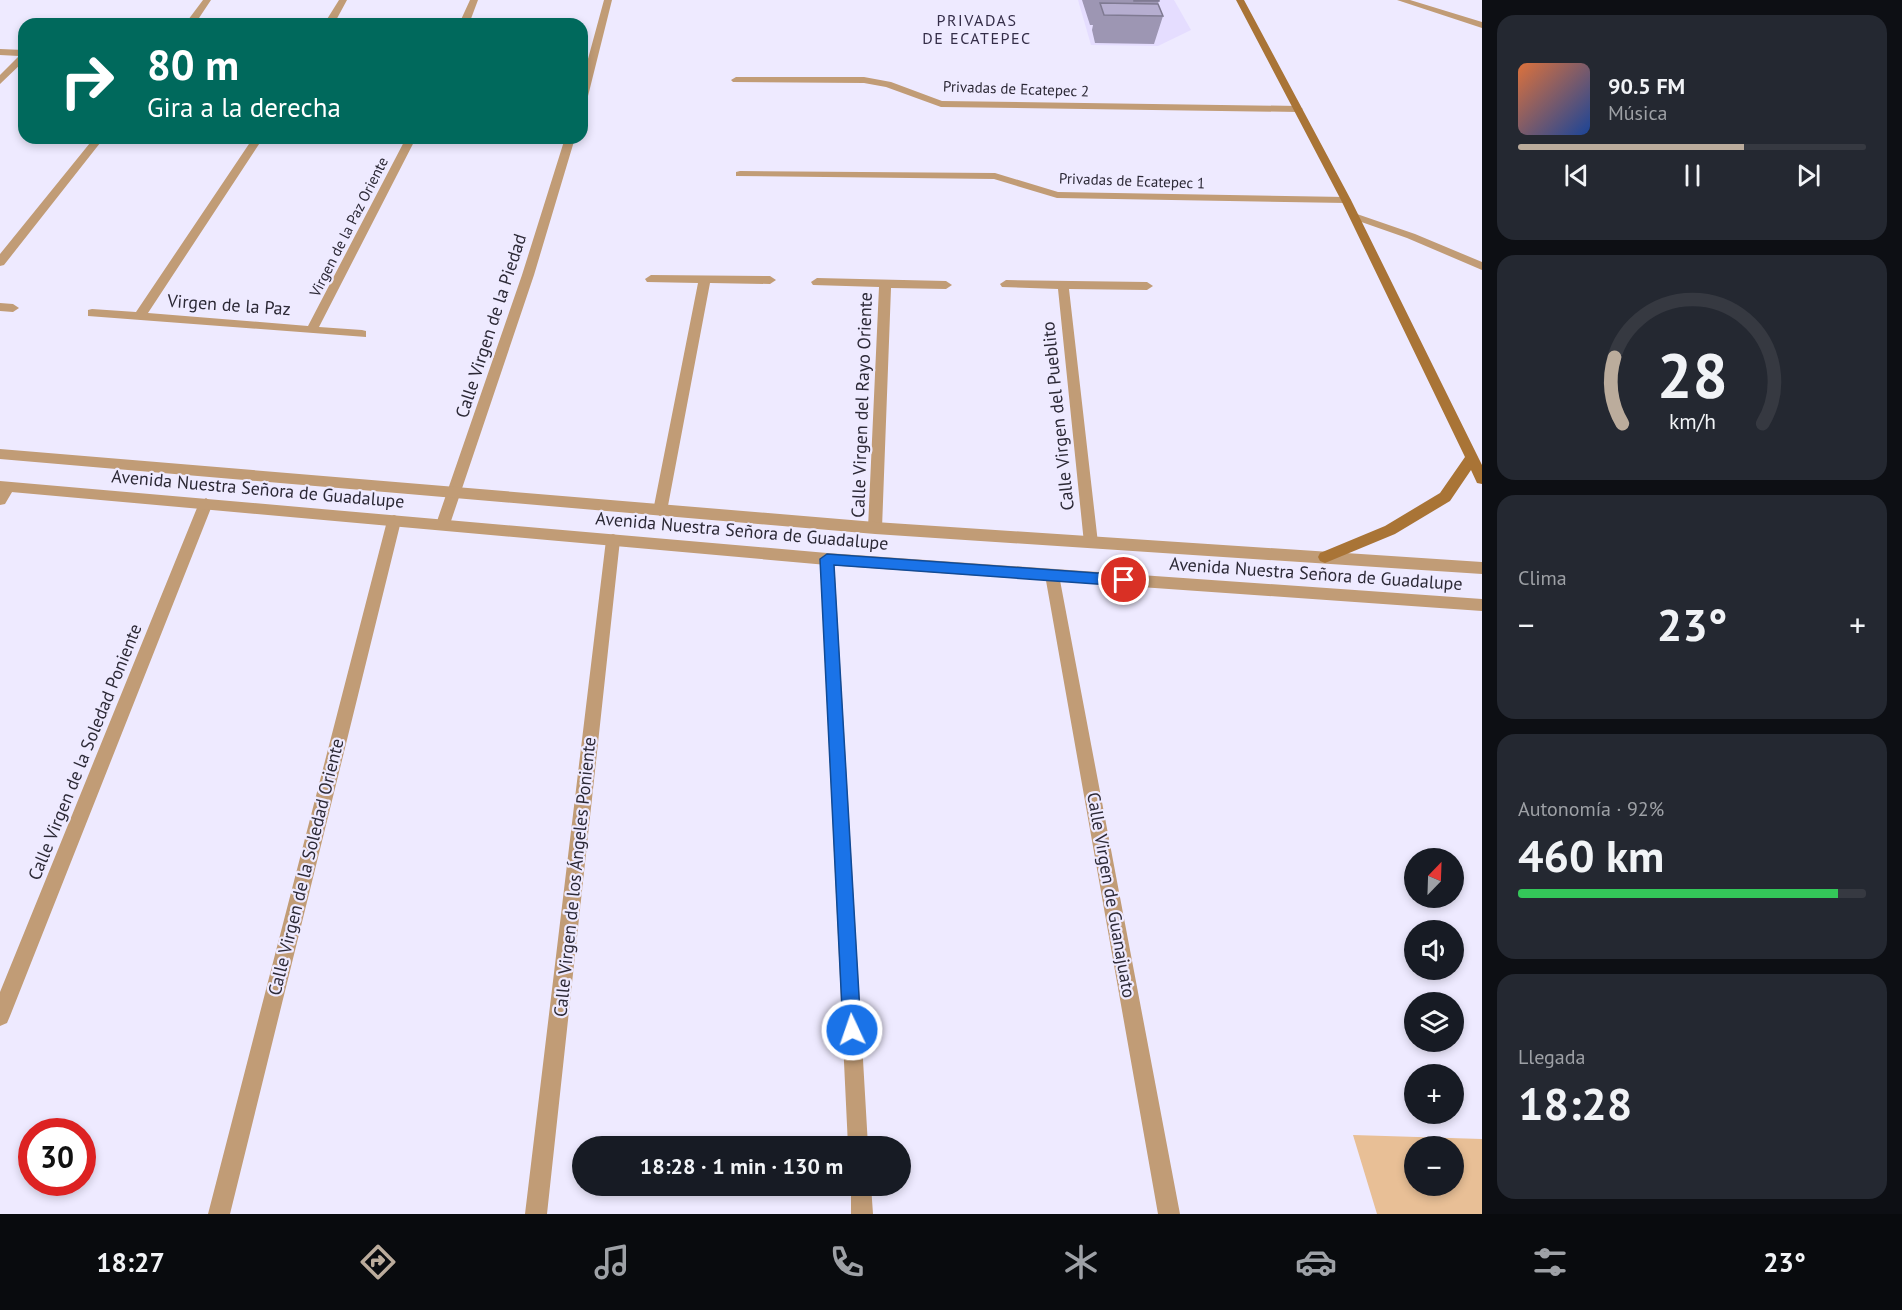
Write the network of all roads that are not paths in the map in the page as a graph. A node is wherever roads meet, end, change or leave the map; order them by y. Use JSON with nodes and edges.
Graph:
{"nodes":[{"id":1,"x":207,"y":0,"type":"edge"},
{"id":2,"x":343,"y":0,"type":"edge"},
{"id":3,"x":474,"y":0,"type":"edge"},
{"id":4,"x":608,"y":0,"type":"edge"},
{"id":5,"x":1240,"y":0,"type":"edge"},
{"id":6,"x":1401,"y":0,"type":"edge"},
{"id":7,"x":194,"y":18,"type":"edge"},
{"id":8,"x":332,"y":18,"type":"edge"},
{"id":9,"x":466,"y":18,"type":"edge"},
{"id":10,"x":1482,"y":25,"type":"edge"},
{"id":11,"x":0,"y":52,"type":"edge"},
{"id":12,"x":18,"y":54,"type":"edge"},
{"id":13,"x":18,"y":62,"type":"edge"},
{"id":14,"x":588,"y":71,"type":"edge"},
{"id":15,"x":736,"y":80,"type":"dead end"},
{"id":16,"x":0,"y":81,"type":"edge"},
{"id":17,"x":1298,"y":109,"type":"junction"},
{"id":18,"x":94,"y":144,"type":"edge"},
{"id":19,"x":254,"y":144,"type":"edge"},
{"id":20,"x":408,"y":144,"type":"edge"},
{"id":21,"x":568,"y":144,"type":"edge"},
{"id":22,"x":740,"y":174,"type":"dead end"},
{"id":23,"x":1346,"y":200,"type":"junction"},
{"id":24,"x":1354,"y":216,"type":"junction"},
{"id":25,"x":0,"y":262,"type":"edge"},
{"id":26,"x":1482,"y":266,"type":"edge"},
{"id":27,"x":651,"y":279,"type":"dead end"},
{"id":28,"x":705,"y":279,"type":"junction"},
{"id":29,"x":770,"y":280,"type":"dead end"},
{"id":30,"x":817,"y":282,"type":"dead end"},
{"id":31,"x":885,"y":283,"type":"junction"},
{"id":32,"x":1006,"y":284,"type":"dead end"},
{"id":33,"x":946,"y":285,"type":"dead end"},
{"id":34,"x":1063,"y":285,"type":"junction"},
{"id":35,"x":1147,"y":286,"type":"dead end"},
{"id":36,"x":0,"y":307,"type":"edge"},
{"id":37,"x":13,"y":308,"type":"dead end"},
{"id":38,"x":92,"y":313,"type":"dead end"},
{"id":39,"x":140,"y":316,"type":"junction"},
{"id":40,"x":312,"y":329,"type":"junction"},
{"id":41,"x":362,"y":334,"type":"dead end"},
{"id":42,"x":0,"y":454,"type":"edge"},
{"id":43,"x":1471,"y":459,"type":"junction"},
{"id":44,"x":1482,"y":479,"type":"edge"},
{"id":45,"x":4,"y":487,"type":"edge"},
{"id":46,"x":454,"y":491,"type":"junction"},
{"id":47,"x":0,"y":500,"type":"edge"},
{"id":48,"x":206,"y":503,"type":"junction"},
{"id":49,"x":660,"y":511,"type":"junction"},
{"id":50,"x":394,"y":521,"type":"junction"},
{"id":51,"x":443,"y":524,"type":"junction"},
{"id":52,"x":875,"y":528,"type":"junction"},
{"id":53,"x":612,"y":540,"type":"junction"},
{"id":54,"x":1091,"y":543,"type":"junction"},
{"id":55,"x":1325,"y":557,"type":"junction"},
{"id":56,"x":827,"y":559,"type":"junction"},
{"id":57,"x":1482,"y":568,"type":"edge"},
{"id":58,"x":1052,"y":575,"type":"junction"},
{"id":59,"x":1482,"y":605,"type":"edge"},
{"id":60,"x":0,"y":1016,"type":"edge"},
{"id":61,"x":857,"y":1136,"type":"edge"},
{"id":62,"x":861,"y":1196,"type":"edge"},
{"id":63,"x":219,"y":1214,"type":"edge"},
{"id":64,"x":537,"y":1214,"type":"edge"},
{"id":65,"x":862,"y":1214,"type":"edge"},
{"id":66,"x":1169,"y":1214,"type":"edge"}],
"edges":[{"from":1,"to":7,"type":"street"},
{"from":2,"to":8,"type":"street"},
{"from":3,"to":9,"type":"street"},
{"from":4,"to":14,"type":"street"},
{"from":5,"to":17,"type":"main road"},
{"from":6,"to":10,"type":"street"},
{"from":11,"to":12,"type":"street"},
{"from":13,"to":16,"type":"street"},
{"from":15,"to":17,"type":"street","name":"Privadas de Ecatepec 2"},
{"from":17,"to":23,"type":"main road"},
{"from":18,"to":25,"type":"street"},
{"from":19,"to":39,"type":"street"},
{"from":20,"to":40,"type":"street","name":"Virgen de la Paz Oriente"},
{"from":21,"to":46,"type":"street","name":"Calle Virgen de la Piedad"},
{"from":22,"to":23,"type":"street","name":"Privadas de Ecatepec 1"},
{"from":23,"to":24,"type":"main road"},
{"from":24,"to":26,"type":"street"},
{"from":24,"to":43,"type":"main road"},
{"from":27,"to":28,"type":"street"},
{"from":28,"to":29,"type":"street"},
{"from":28,"to":49,"type":"street"},
{"from":30,"to":31,"type":"street","name":"Calle Virgen del Rayo Oriente"},
{"from":31,"to":33,"type":"street","name":"Calle Virgen del Rayo Oriente"},
{"from":31,"to":52,"type":"street","name":"Calle Virgen del Rayo Oriente"},
{"from":32,"to":34,"type":"street"},
{"from":34,"to":35,"type":"street"},
{"from":34,"to":54,"type":"street","name":"Calle Virgen del Pueblito"},
{"from":36,"to":37,"type":"street"},
{"from":38,"to":39,"type":"street","name":"Virgen de la Paz"},
{"from":39,"to":40,"type":"street","name":"Virgen de la Paz"},
{"from":40,"to":41,"type":"street","name":"Virgen de la Paz"},
{"from":42,"to":46,"type":"street","name":"Avenida Nuestra Señora de Guadalupe"},
{"from":43,"to":44,"type":"main road"},
{"from":43,"to":55,"type":"main road"},
{"from":45,"to":47,"type":"street"},
{"from":45,"to":48,"type":"street","name":"Avenida Nuestra Señora de Guadalupe"},
{"from":46,"to":49,"type":"street","name":"Avenida Nuestra Señora de Guadalupe"},
{"from":46,"to":51,"type":"street","name":"Calle Virgen de la Piedad"},
{"from":48,"to":50,"type":"street","name":"Avenida Nuestra Señora de Guadalupe"},
{"from":48,"to":60,"type":"street","name":"Calle Virgen de la Soledad Poniente"},
{"from":49,"to":52,"type":"street","name":"Avenida Nuestra Señora de Guadalupe"},
{"from":50,"to":51,"type":"street","name":"Avenida Nuestra Señora de Guadalupe"},
{"from":50,"to":63,"type":"street","name":"Calle Virgen de la Soledad Oriente"},
{"from":51,"to":53,"type":"street","name":"Avenida Nuestra Señora de Guadalupe"},
{"from":52,"to":54,"type":"street","name":"Avenida Nuestra Señora de Guadalupe"},
{"from":53,"to":56,"type":"street","name":"Avenida Nuestra Señora de Guadalupe"},
{"from":53,"to":64,"type":"street","name":"Calle Virgen de los Ángeles Poniente"},
{"from":54,"to":55,"type":"street","name":"Avenida Nuestra Señora de Guadalupe"},
{"from":55,"to":57,"type":"street","name":"Avenida Nuestra Señora de Guadalupe"},
{"from":56,"to":58,"type":"street","name":"Avenida Nuestra Señora de Guadalupe"},
{"from":56,"to":61,"type":"street"},
{"from":58,"to":59,"type":"street","name":"Avenida Nuestra Señora de Guadalupe"},
{"from":58,"to":66,"type":"street","name":"Calle Virgen de Guanajuato"},
{"from":62,"to":65,"type":"street"}]}
